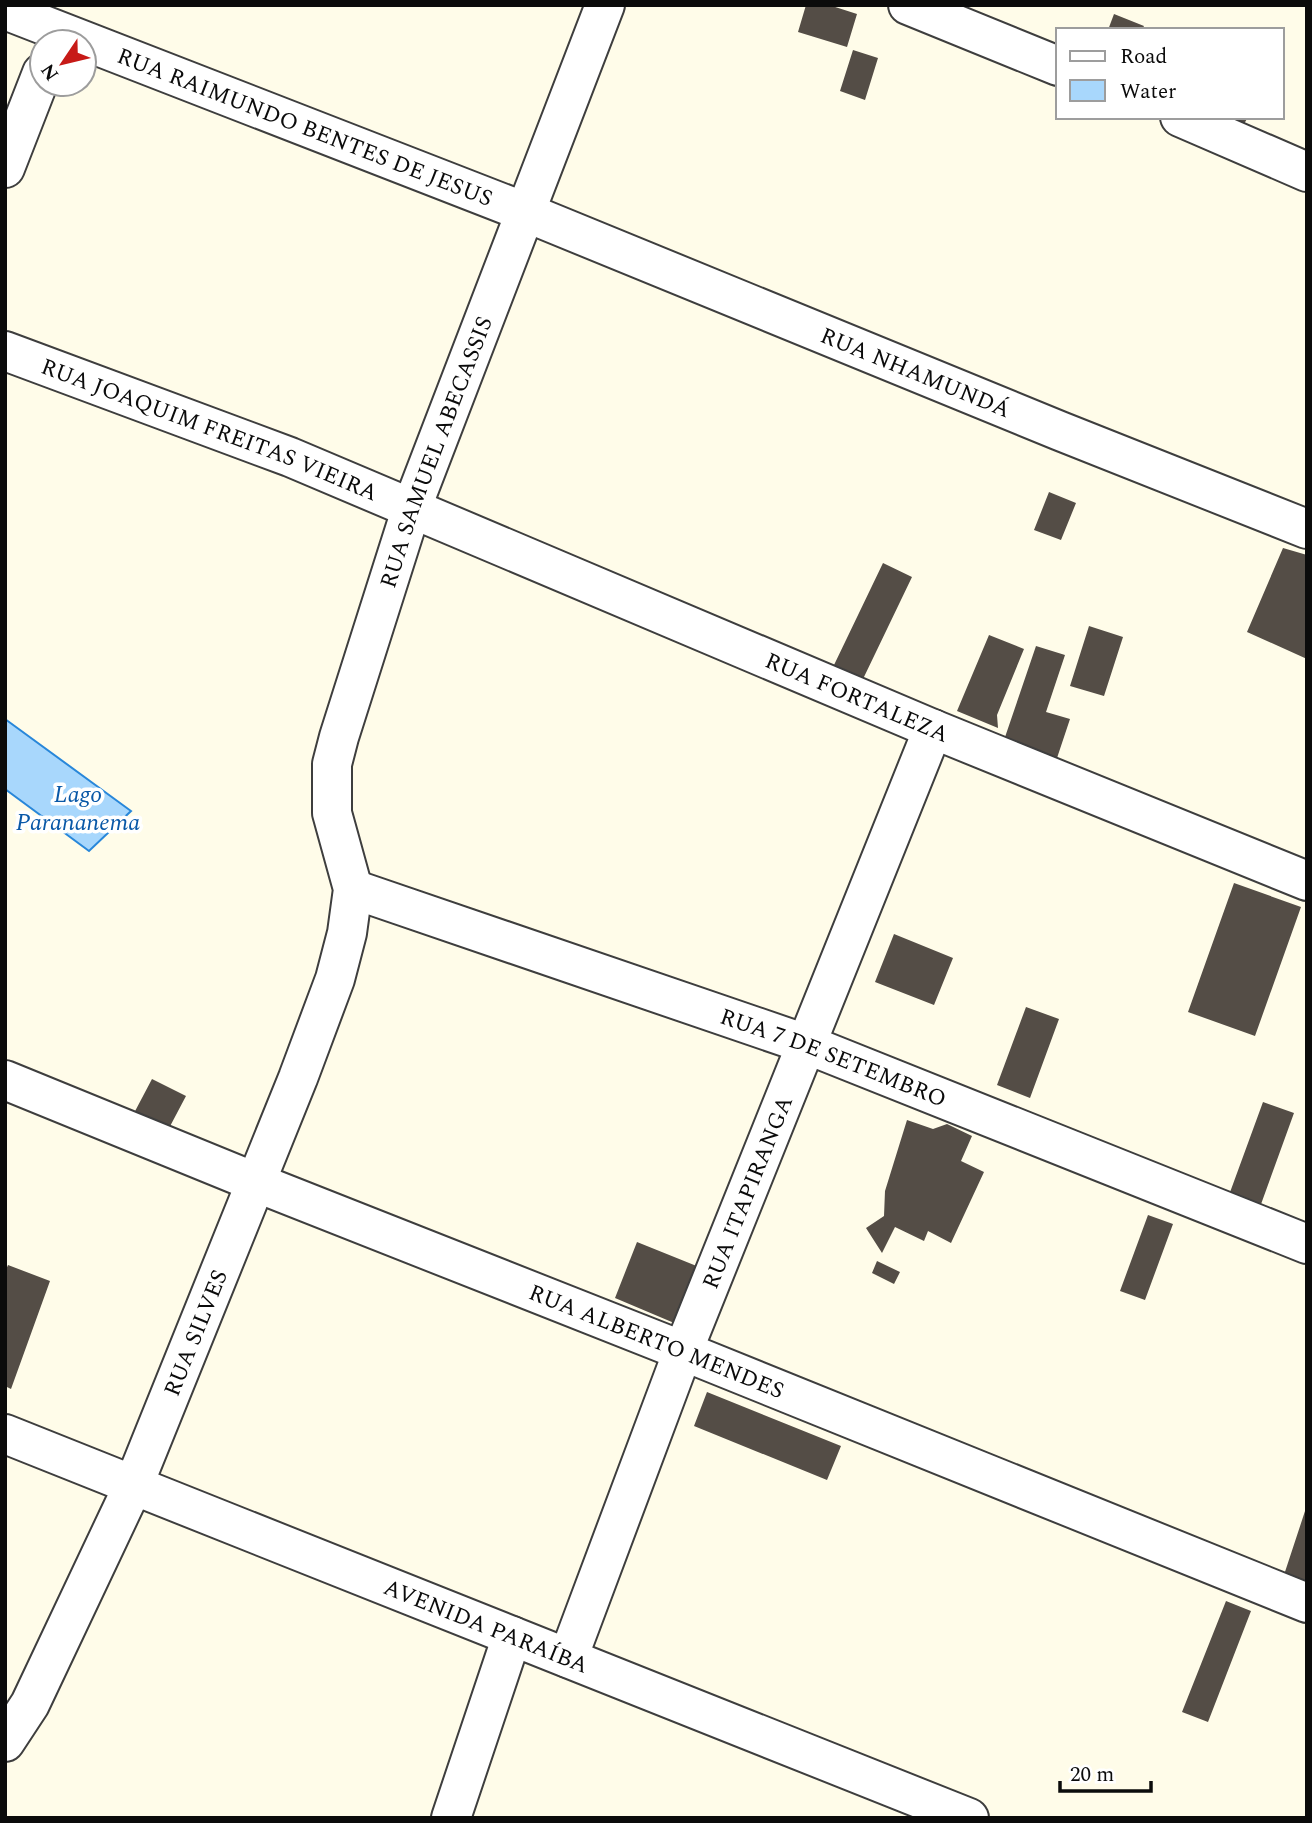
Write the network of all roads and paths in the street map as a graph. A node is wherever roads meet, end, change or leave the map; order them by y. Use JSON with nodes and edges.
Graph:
{"nodes":[{"id":1,"x":605,"y":5,"type":"edge"},
{"id":2,"x":908,"y":5,"type":"edge"},
{"id":3,"x":5,"y":10,"type":"edge"},
{"id":4,"x":60,"y":26,"type":"edge"},
{"id":5,"x":1056,"y":65,"type":"edge"},
{"id":6,"x":32,"y":98,"type":"edge"},
{"id":7,"x":1185,"y":119,"type":"edge"},
{"id":8,"x":5,"y":168,"type":"edge"},
{"id":9,"x":1307,"y":172,"type":"edge"},
{"id":10,"x":525,"y":212,"type":"junction"},
{"id":11,"x":5,"y":351,"type":"edge"},
{"id":12,"x":412,"y":507,"type":"junction"},
{"id":13,"x":1307,"y":529,"type":"edge"},
{"id":14,"x":933,"y":729,"type":"junction"},
{"id":15,"x":1307,"y":881,"type":"edge"},
{"id":16,"x":352,"y":899,"type":"junction"},
{"id":17,"x":806,"y":1044,"type":"junction"},
{"id":18,"x":5,"y":1080,"type":"edge"},
{"id":19,"x":255,"y":1182,"type":"junction"},
{"id":20,"x":1307,"y":1244,"type":"edge"},
{"id":21,"x":683,"y":1351,"type":"junction"},
{"id":22,"x":5,"y":1434,"type":"edge"},
{"id":23,"x":134,"y":1484,"type":"junction"},
{"id":24,"x":1307,"y":1603,"type":"edge"},
{"id":25,"x":512,"y":1636,"type":"junction"},
{"id":26,"x":568,"y":1658,"type":"junction"},
{"id":27,"x":18,"y":1701,"type":"edge"},
{"id":28,"x":5,"y":1742,"type":"edge"},
{"id":29,"x":452,"y":1818,"type":"edge"},
{"id":30,"x":969,"y":1818,"type":"edge"}],
"edges":[{"from":1,"to":10,"type":"street","name":"RUA SAMUEL ABECASSIS"},
{"from":2,"to":5,"type":"street"},
{"from":3,"to":4,"type":"street","name":"RUA RAIMUNDO BENTES DE JESUS"},
{"from":4,"to":10,"type":"street","name":"RUA RAIMUNDO BENTES DE JESUS"},
{"from":6,"to":8,"type":"street"},
{"from":7,"to":9,"type":"street"},
{"from":10,"to":12,"type":"street","name":"RUA SAMUEL ABECASSIS"},
{"from":10,"to":13,"type":"street","name":"RUA NHAMUNDÁ"},
{"from":11,"to":12,"type":"street","name":"RUA JOAQUIM FREITAS VIEIRA"},
{"from":12,"to":14,"type":"street","name":"RUA FORTALEZA"},
{"from":12,"to":16,"type":"street","name":"RUA SAMUEL ABECASSIS"},
{"from":14,"to":15,"type":"street","name":"RUA FORTALEZA"},
{"from":14,"to":17,"type":"street","name":"RUA ITAPIRANGA"},
{"from":16,"to":17,"type":"street","name":"RUA 7 DE SETEMBRO"},
{"from":16,"to":19,"type":"street","name":"RUA SILVES"},
{"from":17,"to":20,"type":"street","name":"RUA 7 DE SETEMBRO"},
{"from":17,"to":21,"type":"street","name":"RUA ITAPIRANGA"},
{"from":18,"to":19,"type":"street","name":"RUA ALBERTO MENDES"},
{"from":19,"to":21,"type":"street","name":"RUA ALBERTO MENDES"},
{"from":19,"to":23,"type":"street","name":"RUA SILVES"},
{"from":21,"to":24,"type":"street","name":"RUA ALBERTO MENDES"},
{"from":21,"to":26,"type":"street","name":"RUA ITAPIRANGA"},
{"from":22,"to":23,"type":"street","name":"AVENIDA PARAÍBA"},
{"from":23,"to":25,"type":"street","name":"AVENIDA PARAÍBA"},
{"from":23,"to":27,"type":"street","name":"RUA SILVES"},
{"from":25,"to":26,"type":"street","name":"AVENIDA PARAÍBA"},
{"from":25,"to":29,"type":"street"},
{"from":26,"to":30,"type":"street","name":"AVENIDA PARAÍBA"},
{"from":27,"to":28,"type":"street","name":"RUA SILVES"}]}
